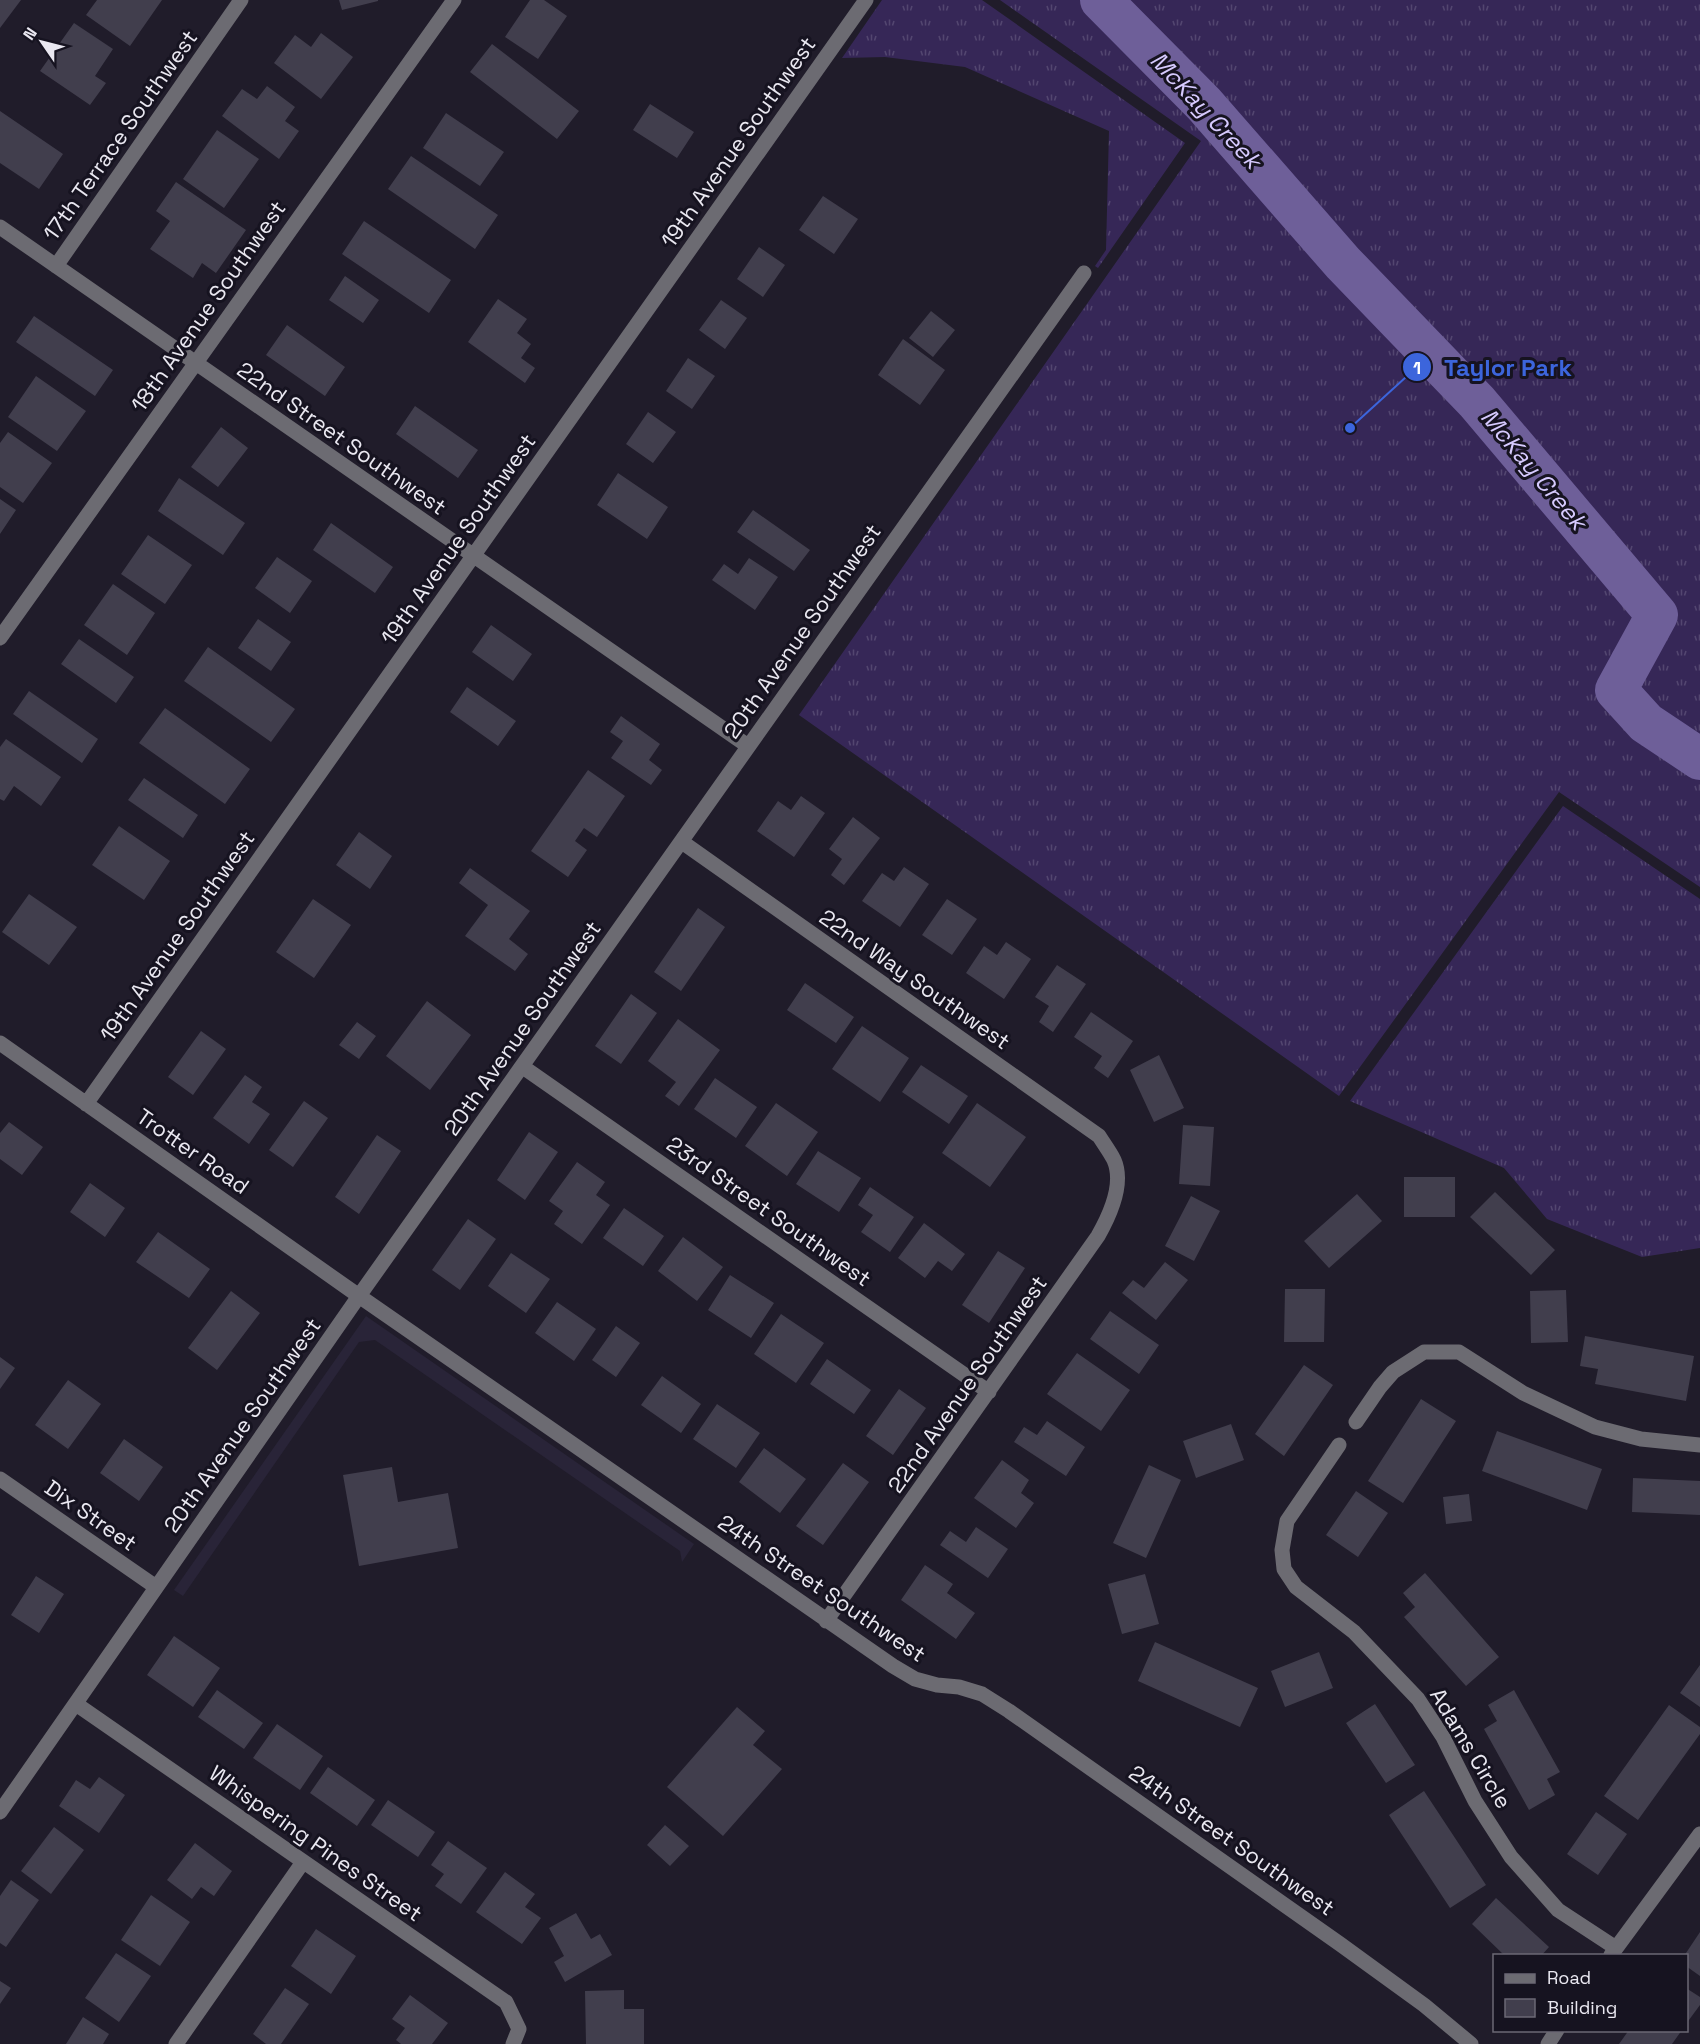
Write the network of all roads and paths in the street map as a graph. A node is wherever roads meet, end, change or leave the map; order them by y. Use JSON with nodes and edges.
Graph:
{"nodes":[{"id":1,"x":241,"y":0,"type":"edge"},
{"id":2,"x":453,"y":0,"type":"edge"},
{"id":3,"x":866,"y":0,"type":"edge"},
{"id":4,"x":0,"y":227,"type":"edge"},
{"id":5,"x":56,"y":266,"type":"junction"},
{"id":6,"x":1084,"y":273,"type":"dead end"},
{"id":7,"x":195,"y":363,"type":"junction"},
{"id":8,"x":473,"y":556,"type":"junction"},
{"id":9,"x":0,"y":639,"type":"edge"},
{"id":10,"x":748,"y":746,"type":"junction"},
{"id":11,"x":682,"y":842,"type":"junction"},
{"id":12,"x":1,"y":1046,"type":"edge"},
{"id":13,"x":523,"y":1067,"type":"junction"},
{"id":14,"x":86,"y":1104,"type":"junction"},
{"id":15,"x":1115,"y":1162,"type":"joint"},
{"id":16,"x":359,"y":1296,"type":"junction"},
{"id":17,"x":989,"y":1392,"type":"junction"},
{"id":18,"x":1356,"y":1422,"type":"dead end"},
{"id":19,"x":1339,"y":1445,"type":"dead end"},
{"id":20,"x":1700,"y":1445,"type":"edge"},
{"id":21,"x":0,"y":1479,"type":"edge"},
{"id":22,"x":156,"y":1587,"type":"junction"},
{"id":23,"x":826,"y":1622,"type":"junction"},
{"id":24,"x":76,"y":1704,"type":"junction"},
{"id":25,"x":0,"y":1812,"type":"edge"},
{"id":26,"x":1700,"y":1834,"type":"edge"},
{"id":27,"x":303,"y":1862,"type":"junction"},
{"id":28,"x":1613,"y":1952,"type":"edge"},
{"id":29,"x":176,"y":2044,"type":"edge"},
{"id":30,"x":513,"y":2044,"type":"edge"},
{"id":31,"x":1471,"y":2044,"type":"edge"}],
"edges":[{"from":1,"to":5,"type":"street","name":"17th Terrace Southwest"},
{"from":2,"to":7,"type":"street","name":"18th Avenue Southwest"},
{"from":3,"to":8,"type":"street","name":"19th Avenue Southwest"},
{"from":4,"to":5,"type":"street","name":"22nd Street Southwest"},
{"from":5,"to":7,"type":"street","name":"22nd Street Southwest"},
{"from":6,"to":10,"type":"street","name":"20th Avenue Southwest"},
{"from":7,"to":8,"type":"street","name":"22nd Street Southwest"},
{"from":7,"to":9,"type":"street","name":"18th Avenue Southwest"},
{"from":8,"to":10,"type":"street","name":"22nd Street Southwest"},
{"from":8,"to":14,"type":"street","name":"19th Avenue Southwest"},
{"from":10,"to":11,"type":"street","name":"20th Avenue Southwest"},
{"from":11,"to":13,"type":"street","name":"20th Avenue Southwest"},
{"from":11,"to":15,"type":"street","name":"22nd Way Southwest"},
{"from":12,"to":14,"type":"street","name":"Trotter Road"},
{"from":13,"to":16,"type":"street","name":"20th Avenue Southwest"},
{"from":13,"to":17,"type":"street","name":"23rd Street Southwest"},
{"from":14,"to":16,"type":"street","name":"Trotter Road"},
{"from":15,"to":17,"type":"street","name":"22nd Avenue Southwest"},
{"from":16,"to":22,"type":"street","name":"20th Avenue Southwest"},
{"from":16,"to":23,"type":"street","name":"24th Street Southwest"},
{"from":17,"to":23,"type":"street","name":"22nd Avenue Southwest"},
{"from":18,"to":20,"type":"street"},
{"from":19,"to":28,"type":"street","name":"Adams Circle"},
{"from":21,"to":22,"type":"street","name":"Dix Street"},
{"from":22,"to":24,"type":"street","name":"20th Avenue Southwest"},
{"from":23,"to":31,"type":"street","name":"24th Street Southwest"},
{"from":24,"to":25,"type":"street","name":"20th Avenue Southwest"},
{"from":24,"to":27,"type":"street","name":"Whispering Pines Street"},
{"from":26,"to":28,"type":"street"},
{"from":27,"to":29,"type":"street"},
{"from":27,"to":30,"type":"street","name":"Whispering Pines Street"}]}
